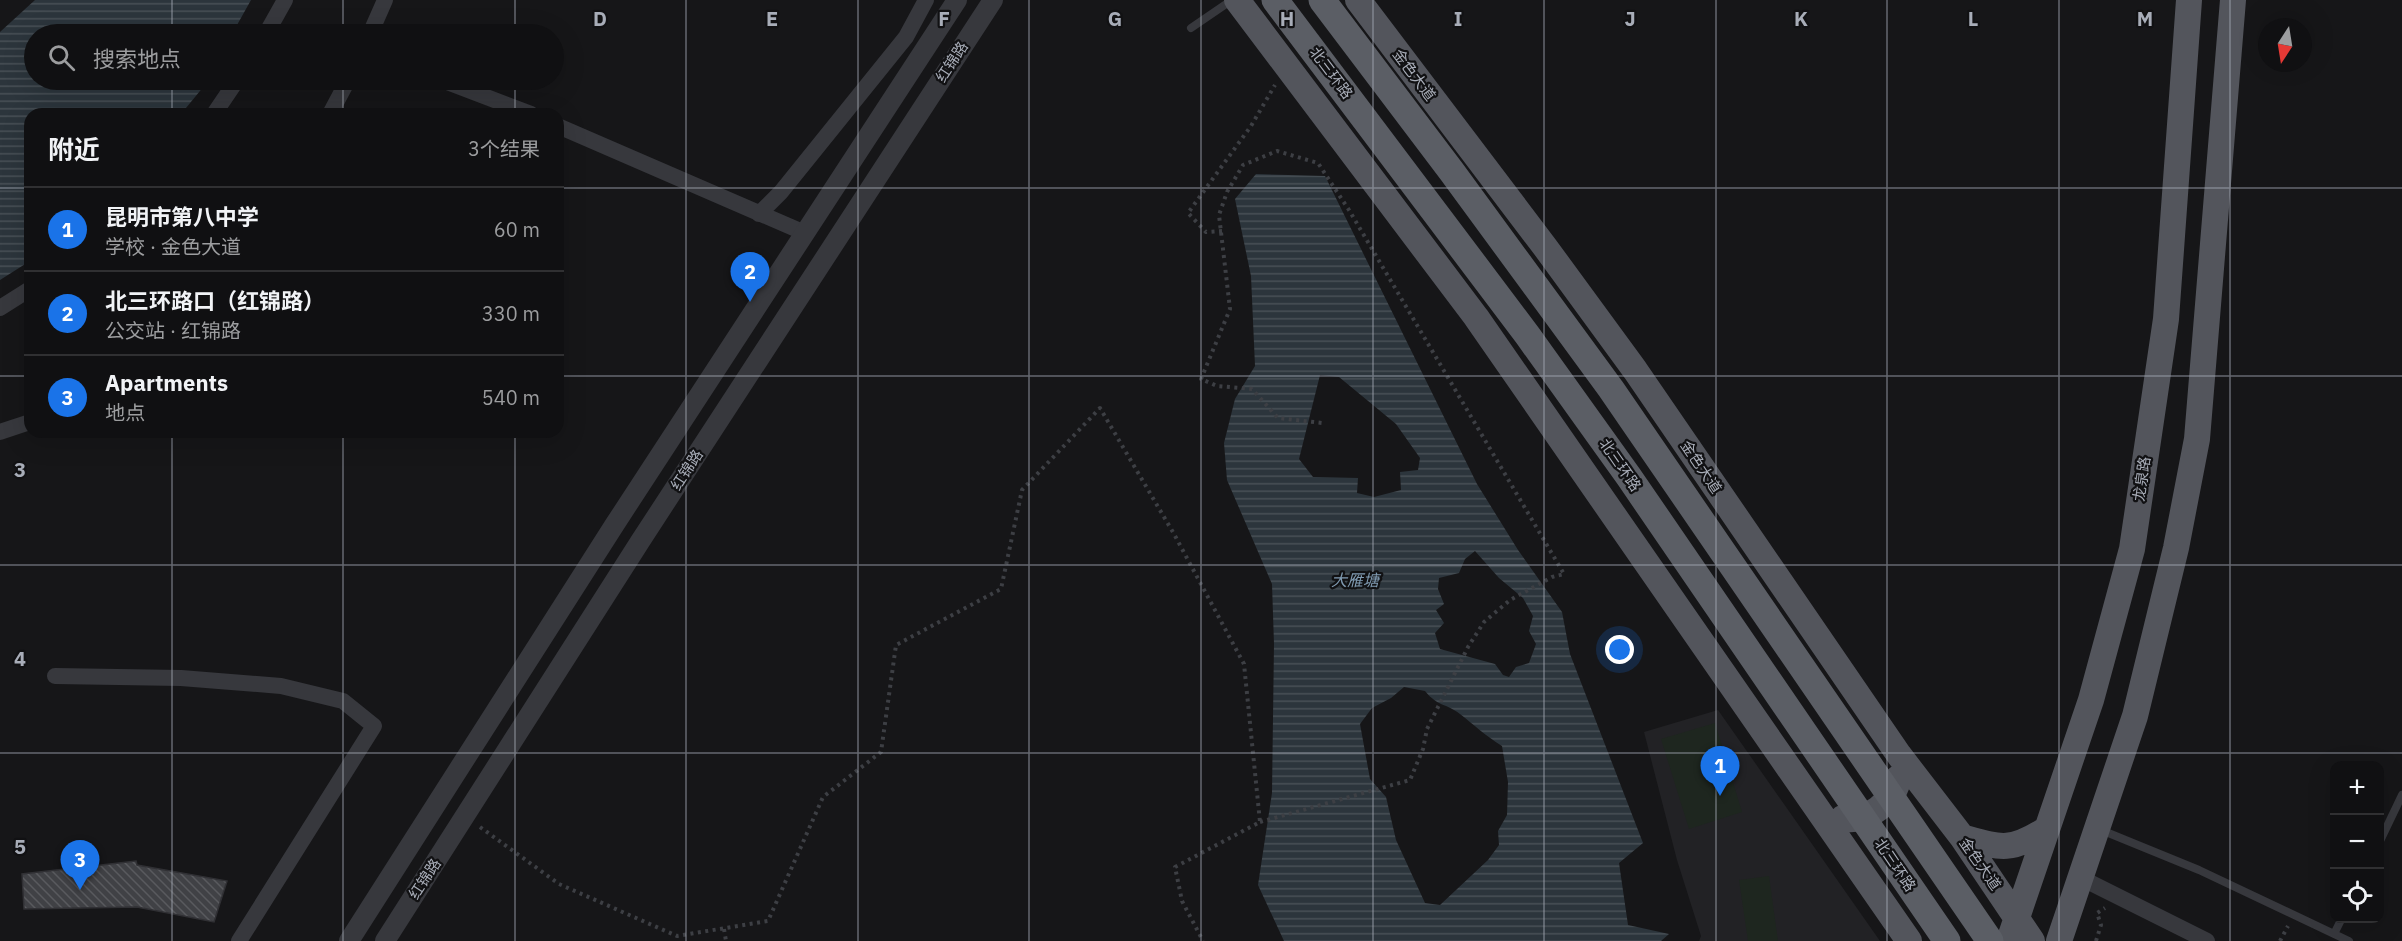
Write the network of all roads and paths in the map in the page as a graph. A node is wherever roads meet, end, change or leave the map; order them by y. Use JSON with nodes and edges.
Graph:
{"nodes":[{"id":1,"x":285,"y":0,"type":"edge"},
{"id":2,"x":385,"y":0,"type":"edge"},
{"id":3,"x":926,"y":0,"type":"edge"},
{"id":4,"x":957,"y":0,"type":"edge"},
{"id":5,"x":993,"y":0,"type":"edge"},
{"id":6,"x":1232,"y":0,"type":"edge"},
{"id":7,"x":1237,"y":0,"type":"edge"},
{"id":8,"x":1275,"y":0,"type":"edge"},
{"id":9,"x":1322,"y":0,"type":"edge"},
{"id":10,"x":1358,"y":0,"type":"edge"},
{"id":11,"x":2189,"y":0,"type":"edge"},
{"id":12,"x":2233,"y":0,"type":"edge"},
{"id":13,"x":272,"y":24,"type":"edge"},
{"id":14,"x":374,"y":24,"type":"edge"},
{"id":15,"x":1191,"y":28,"type":"dead end"},
{"id":16,"x":1278,"y":80,"type":"dead end"},
{"id":17,"x":230,"y":90,"type":"edge"},
{"id":18,"x":343,"y":90,"type":"edge"},
{"id":19,"x":468,"y":90,"type":"edge"},
{"id":20,"x":218,"y":108,"type":"edge"},
{"id":21,"x":333,"y":108,"type":"edge"},
{"id":22,"x":515,"y":108,"type":"edge"},
{"id":23,"x":564,"y":129,"type":"edge"},
{"id":24,"x":759,"y":214,"type":"junction"},
{"id":25,"x":1222,"y":231,"type":"junction"},
{"id":26,"x":805,"y":233,"type":"junction"},
{"id":27,"x":24,"y":293,"type":"edge"},
{"id":28,"x":0,"y":308,"type":"edge"},
{"id":29,"x":1322,"y":423,"type":"dead end"},
{"id":30,"x":24,"y":424,"type":"edge"},
{"id":31,"x":0,"y":432,"type":"edge"},
{"id":32,"x":55,"y":676,"type":"dead end"},
{"id":33,"x":1899,"y":755,"type":"junction"},
{"id":34,"x":2402,"y":795,"type":"edge"},
{"id":35,"x":1819,"y":811,"type":"junction"},
{"id":36,"x":465,"y":816,"type":"junction"},
{"id":37,"x":1260,"y":822,"type":"junction"},
{"id":38,"x":2097,"y":829,"type":"junction"},
{"id":39,"x":2046,"y":830,"type":"junction"},
{"id":40,"x":2384,"y":831,"type":"edge"},
{"id":41,"x":1962,"y":837,"type":"junction"},
{"id":42,"x":2081,"y":878,"type":"junction"},
{"id":43,"x":2097,"y":913,"type":"dead end"},
{"id":44,"x":2340,"y":923,"type":"edge"},
{"id":45,"x":724,"y":928,"type":"junction"},
{"id":46,"x":2013,"y":929,"type":"edge"},
{"id":47,"x":2334,"y":934,"type":"junction"},
{"id":48,"x":239,"y":941,"type":"edge"},
{"id":49,"x":349,"y":941,"type":"edge"},
{"id":50,"x":385,"y":941,"type":"edge"},
{"id":51,"x":726,"y":941,"type":"edge"},
{"id":52,"x":1203,"y":941,"type":"edge"},
{"id":53,"x":1909,"y":941,"type":"edge"},
{"id":54,"x":1947,"y":941,"type":"edge"},
{"id":55,"x":1990,"y":941,"type":"edge"},
{"id":56,"x":2032,"y":941,"type":"edge"},
{"id":57,"x":2059,"y":941,"type":"edge"},
{"id":58,"x":2096,"y":941,"type":"edge"},
{"id":59,"x":2207,"y":941,"type":"edge"},
{"id":60,"x":2349,"y":941,"type":"edge"}],
"edges":[{"from":1,"to":13,"type":"street"},
{"from":2,"to":14,"type":"street"},
{"from":3,"to":24,"type":"street"},
{"from":4,"to":26,"type":"street","name":"红锦路"},
{"from":5,"to":36,"type":"street","name":"红锦路"},
{"from":6,"to":15,"type":"lane"},
{"from":7,"to":35,"type":"main road"},
{"from":8,"to":54,"type":"highway","name":"北三环路","bridge":true},
{"from":9,"to":55,"type":"highway","bridge":true},
{"from":10,"to":33,"type":"main road","name":"金色大道"},
{"from":11,"to":39,"type":"main road","name":"龙泉路"},
{"from":12,"to":38,"type":"main road"},
{"from":16,"to":25,"type":"path"},
{"from":17,"to":20,"type":"street"},
{"from":18,"to":21,"type":"street"},
{"from":19,"to":22,"type":"street"},
{"from":23,"to":24,"type":"street"},
{"from":24,"to":26,"type":"street"},
{"from":25,"to":29,"type":"path"},
{"from":25,"to":37,"type":"path"},
{"from":26,"to":49,"type":"street","name":"红锦路"},
{"from":27,"to":28,"type":"street"},
{"from":30,"to":31,"type":"street"},
{"from":32,"to":48,"type":"street"},
{"from":33,"to":35,"type":"main road"},
{"from":33,"to":41,"type":"main road","name":"金色大道"},
{"from":34,"to":40,"type":"lane"},
{"from":35,"to":53,"type":"main road"},
{"from":36,"to":45,"type":"path"},
{"from":36,"to":50,"type":"street","name":"红锦路"},
{"from":37,"to":45,"type":"path"},
{"from":37,"to":52,"type":"path"},
{"from":38,"to":42,"type":"main road"},
{"from":38,"to":47,"type":"lane"},
{"from":39,"to":41,"type":"main road"},
{"from":39,"to":46,"type":"main road","name":"龙泉路"},
{"from":41,"to":46,"type":"main road","name":"金色大道"},
{"from":42,"to":57,"type":"main road"},
{"from":42,"to":59,"type":"street"},
{"from":43,"to":58,"type":"path"},
{"from":44,"to":47,"type":"lane"},
{"from":45,"to":51,"type":"path"},
{"from":46,"to":56,"type":"main road","name":"金色大道"},
{"from":47,"to":60,"type":"lane"}]}
